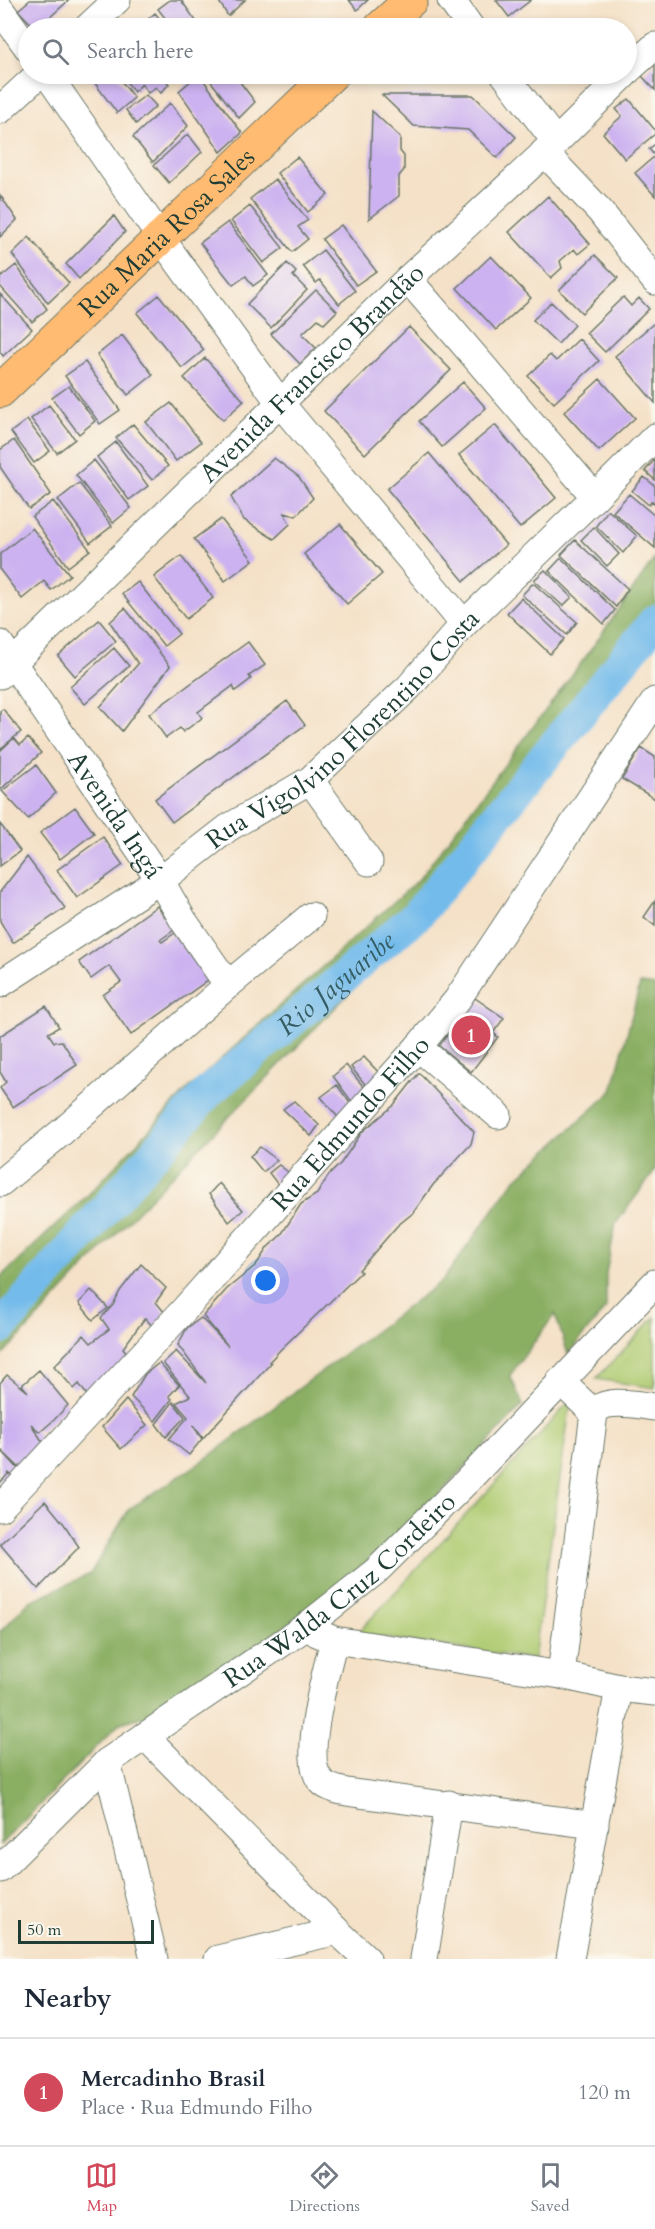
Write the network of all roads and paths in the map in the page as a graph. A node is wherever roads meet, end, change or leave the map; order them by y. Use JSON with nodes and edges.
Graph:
{"nodes":[{"id":1,"x":117,"y":0,"type":"edge"},
{"id":2,"x":411,"y":0,"type":"edge"},
{"id":3,"x":451,"y":0,"type":"edge"},
{"id":4,"x":0,"y":9,"type":"edge"},
{"id":5,"x":98,"y":18,"type":"edge"},
{"id":6,"x":391,"y":18,"type":"edge"},
{"id":7,"x":464,"y":18,"type":"edge"},
{"id":8,"x":18,"y":34,"type":"edge"},
{"id":9,"x":655,"y":46,"type":"edge"},
{"id":10,"x":637,"y":63,"type":"edge"},
{"id":11,"x":28,"y":84,"type":"edge"},
{"id":12,"x":54,"y":84,"type":"edge"},
{"id":13,"x":321,"y":84,"type":"edge"},
{"id":14,"x":510,"y":84,"type":"edge"},
{"id":15,"x":615,"y":84,"type":"edge"},
{"id":16,"x":0,"y":110,"type":"edge"},
{"id":17,"x":550,"y":147,"type":"junction"},
{"id":18,"x":160,"y":237,"type":"junction"},
{"id":19,"x":408,"y":279,"type":"junction"},
{"id":20,"x":655,"y":281,"type":"edge"},
{"id":21,"x":0,"y":391,"type":"edge"},
{"id":22,"x":280,"y":403,"type":"junction"},
{"id":23,"x":655,"y":436,"type":"edge"},
{"id":24,"x":595,"y":497,"type":"junction"},
{"id":25,"x":464,"y":624,"type":"junction"},
{"id":26,"x":5,"y":661,"type":"edge"},
{"id":27,"x":655,"y":701,"type":"edge"},
{"id":28,"x":310,"y":780,"type":"junction"},
{"id":29,"x":369,"y":862,"type":"dead end"},
{"id":30,"x":160,"y":880,"type":"junction"},
{"id":31,"x":311,"y":916,"type":"dead end"},
{"id":32,"x":0,"y":984,"type":"edge"},
{"id":33,"x":228,"y":985,"type":"junction"},
{"id":34,"x":418,"y":1047,"type":"junction"},
{"id":35,"x":498,"y":1115,"type":"dead end"},
{"id":36,"x":0,"y":1183,"type":"edge"},
{"id":37,"x":655,"y":1283,"type":"edge"},
{"id":38,"x":560,"y":1381,"type":"junction"},
{"id":39,"x":655,"y":1407,"type":"edge"},
{"id":40,"x":594,"y":1413,"type":"junction"},
{"id":41,"x":0,"y":1508,"type":"edge"},
{"id":42,"x":304,"y":1629,"type":"junction"},
{"id":43,"x":334,"y":1640,"type":"junction"},
{"id":44,"x":561,"y":1675,"type":"junction"},
{"id":45,"x":619,"y":1688,"type":"junction"},
{"id":46,"x":655,"y":1692,"type":"edge"},
{"id":47,"x":145,"y":1736,"type":"junction"},
{"id":48,"x":107,"y":1762,"type":"junction"},
{"id":49,"x":449,"y":1804,"type":"junction"},
{"id":50,"x":595,"y":1825,"type":"junction"},
{"id":51,"x":0,"y":1869,"type":"edge"},
{"id":52,"x":337,"y":1931,"type":"junction"},
{"id":53,"x":154,"y":1959,"type":"edge"},
{"id":54,"x":218,"y":1959,"type":"edge"},
{"id":55,"x":368,"y":1959,"type":"edge"},
{"id":56,"x":424,"y":1959,"type":"edge"},
{"id":57,"x":570,"y":1959,"type":"edge"}],
"edges":[{"from":1,"to":5,"type":"street"},
{"from":2,"to":6,"type":"main road"},
{"from":3,"to":7,"type":"street"},
{"from":4,"to":8,"type":"street"},
{"from":9,"to":10,"type":"street","name":"Avenida Francisco Brandão"},
{"from":11,"to":16,"type":"street"},
{"from":12,"to":18,"type":"street"},
{"from":13,"to":18,"type":"main road","name":"Rua Maria Rosa Sales"},
{"from":14,"to":17,"type":"street"},
{"from":15,"to":17,"type":"street","name":"Avenida Francisco Brandão"},
{"from":17,"to":19,"type":"street","name":"Avenida Francisco Brandão"},
{"from":17,"to":20,"type":"street"},
{"from":18,"to":21,"type":"main road","name":"Rua Maria Rosa Sales"},
{"from":18,"to":22,"type":"street"},
{"from":19,"to":22,"type":"street","name":"Avenida Francisco Brandão"},
{"from":19,"to":24,"type":"street"},
{"from":22,"to":25,"type":"street"},
{"from":22,"to":26,"type":"street","name":"Avenida Francisco Brandão"},
{"from":23,"to":24,"type":"street","name":"Rua Vigolvino Florentino Costa"},
{"from":24,"to":25,"type":"street","name":"Rua Vigolvino Florentino Costa"},
{"from":25,"to":28,"type":"street","name":"Rua Vigolvino Florentino Costa"},
{"from":26,"to":30,"type":"street","name":"Avenida Ingá"},
{"from":27,"to":34,"type":"street","name":"Rua Edmundo Filho"},
{"from":28,"to":29,"type":"street"},
{"from":28,"to":30,"type":"street","name":"Rua Vigolvino Florentino Costa"},
{"from":30,"to":32,"type":"street","name":"Rua Vigolvino Florentino Costa"},
{"from":30,"to":33,"type":"street","name":"Avenida Ingá"},
{"from":31,"to":33,"type":"street"},
{"from":33,"to":36,"type":"street"},
{"from":34,"to":35,"type":"street"},
{"from":34,"to":41,"type":"street","name":"Rua Edmundo Filho"},
{"from":37,"to":38,"type":"street","name":"Rua Walda Cruz Cordeiro"},
{"from":38,"to":40,"type":"street"},
{"from":38,"to":42,"type":"street","name":"Rua Walda Cruz Cordeiro"},
{"from":39,"to":40,"type":"street"},
{"from":40,"to":44,"type":"street"},
{"from":42,"to":43,"type":"street"},
{"from":42,"to":47,"type":"street","name":"Rua Walda Cruz Cordeiro"},
{"from":43,"to":44,"type":"street"},
{"from":43,"to":49,"type":"street"},
{"from":44,"to":45,"type":"street"},
{"from":45,"to":46,"type":"street"},
{"from":45,"to":50,"type":"street"},
{"from":47,"to":48,"type":"street","name":"Rua Walda Cruz Cordeiro"},
{"from":47,"to":52,"type":"street"},
{"from":48,"to":51,"type":"street","name":"Rua Walda Cruz Cordeiro"},
{"from":48,"to":53,"type":"street"},
{"from":49,"to":50,"type":"street"},
{"from":49,"to":56,"type":"street"},
{"from":50,"to":57,"type":"street"},
{"from":52,"to":54,"type":"street"},
{"from":52,"to":55,"type":"street"}]}
